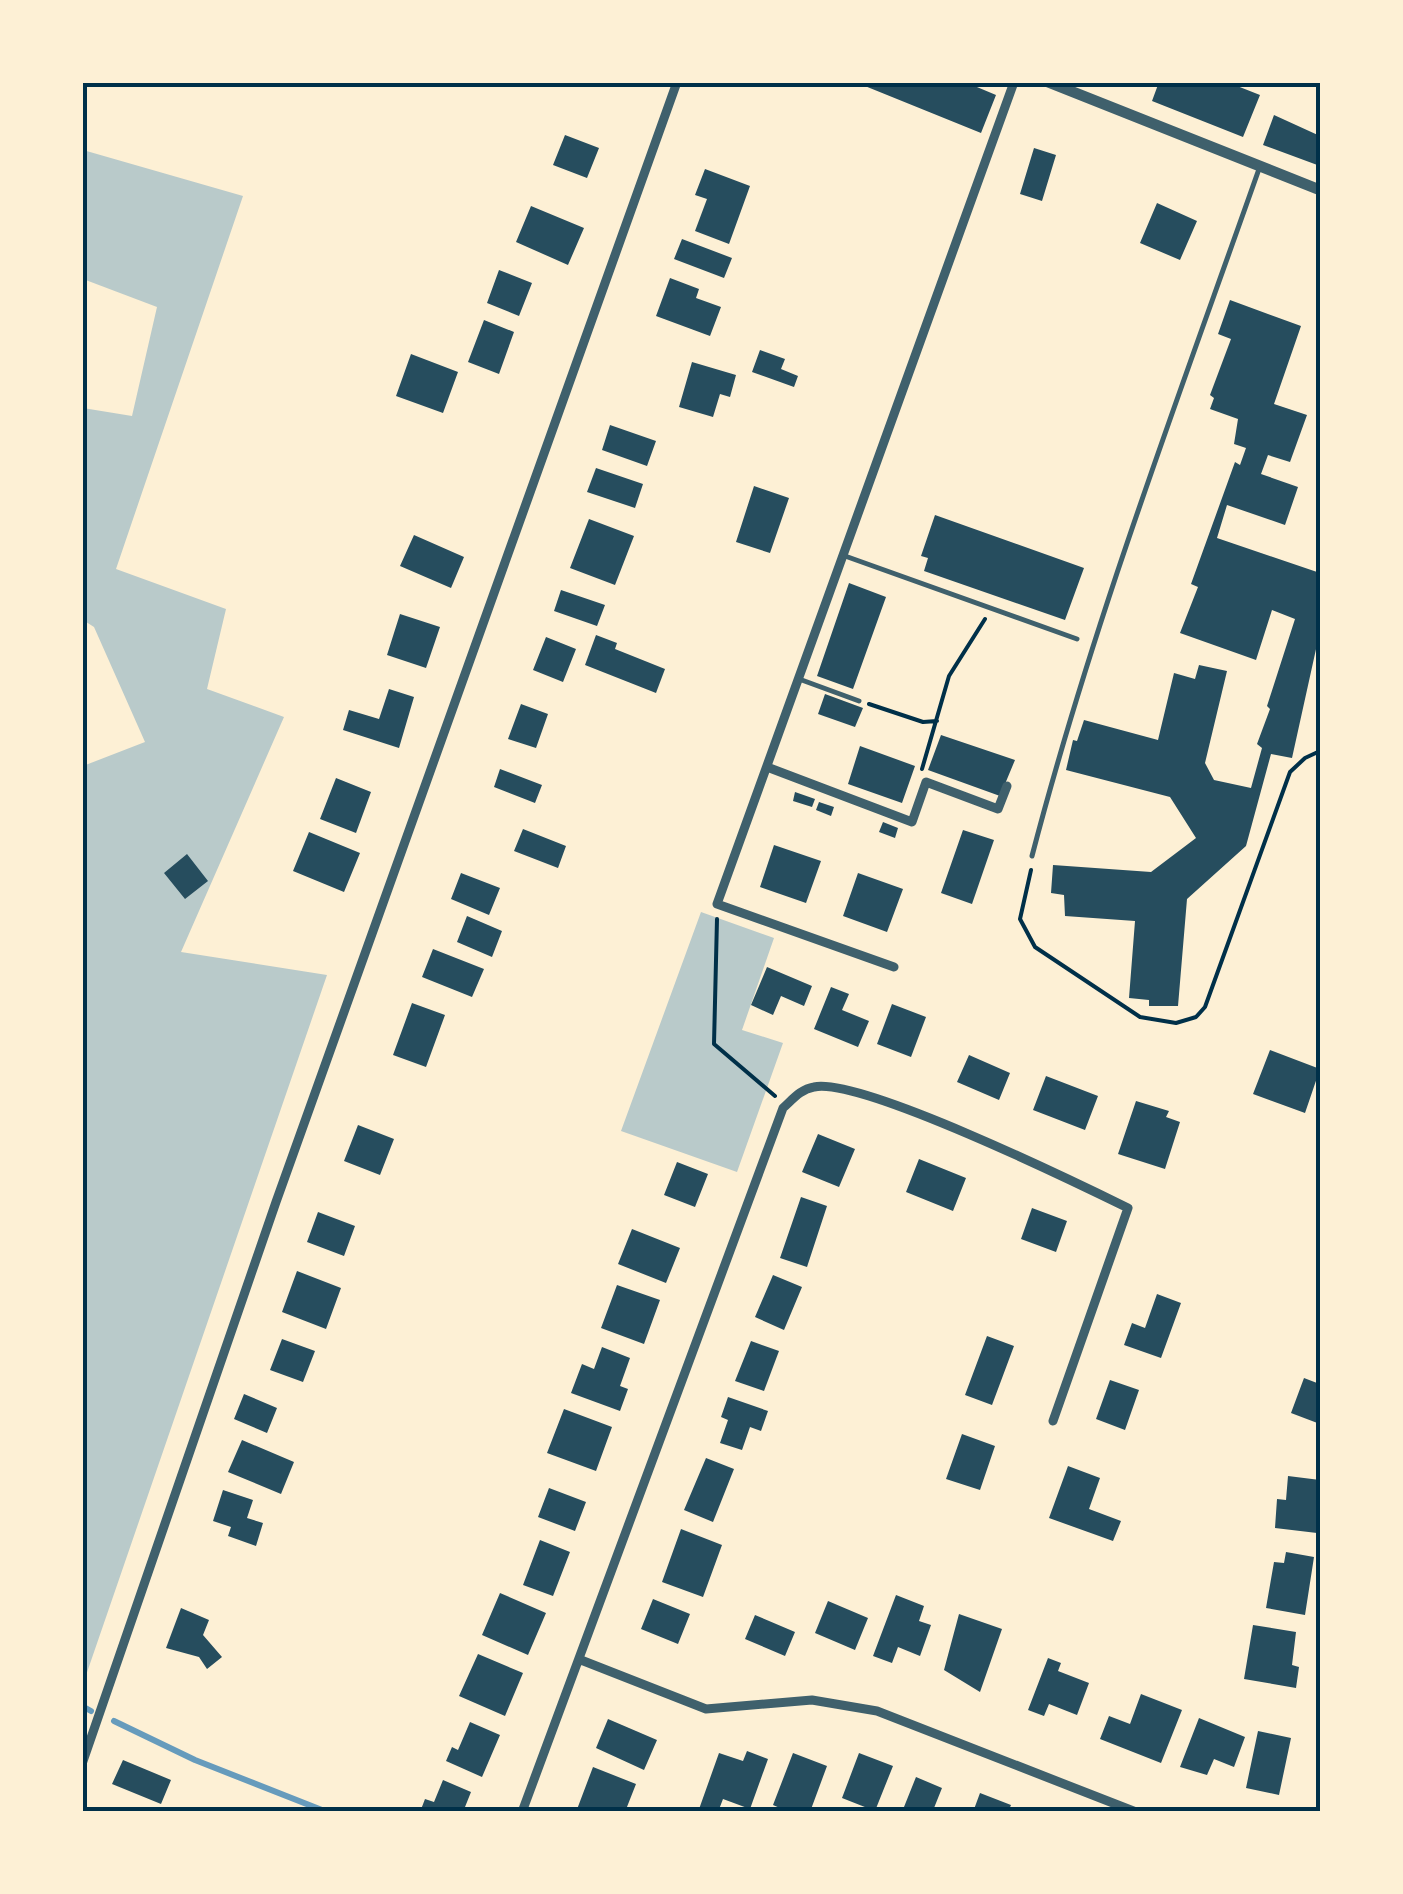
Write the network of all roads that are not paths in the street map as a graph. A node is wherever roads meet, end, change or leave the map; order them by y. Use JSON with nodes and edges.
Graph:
{"nodes":[{"id":1,"x":677,"y":82,"type":"edge"},
{"id":2,"x":1014,"y":82,"type":"edge"},
{"id":3,"x":1048,"y":82,"type":"edge"},
{"id":4,"x":1260,"y":166,"type":"junction"},
{"id":5,"x":1320,"y":190,"type":"edge"},
{"id":6,"x":843,"y":556,"type":"junction"},
{"id":7,"x":1078,"y":640,"type":"dead end"},
{"id":8,"x":798,"y":679,"type":"junction"},
{"id":9,"x":859,"y":701,"type":"road end"},
{"id":10,"x":767,"y":767,"type":"junction"},
{"id":11,"x":1007,"y":786,"type":"dead end"},
{"id":12,"x":1032,"y":856,"type":"road end"},
{"id":13,"x":894,"y":967,"type":"dead end"},
{"id":14,"x":1053,"y":1421,"type":"dead end"},
{"id":15,"x":581,"y":1660,"type":"junction"},
{"id":16,"x":82,"y":1764,"type":"edge"},
{"id":17,"x":522,"y":1812,"type":"edge"},
{"id":18,"x":1136,"y":1812,"type":"edge"}],
"edges":[{"from":1,"to":16,"type":"street"},
{"from":2,"to":6,"type":"street"},
{"from":3,"to":4,"type":"street"},
{"from":4,"to":5,"type":"street"},
{"from":4,"to":12,"type":"lane"},
{"from":6,"to":7,"type":"lane"},
{"from":6,"to":8,"type":"street"},
{"from":8,"to":9,"type":"lane"},
{"from":8,"to":10,"type":"street"},
{"from":10,"to":11,"type":"street"},
{"from":10,"to":13,"type":"street"},
{"from":14,"to":15,"type":"street"},
{"from":15,"to":17,"type":"street"},
{"from":15,"to":18,"type":"street"}]}
